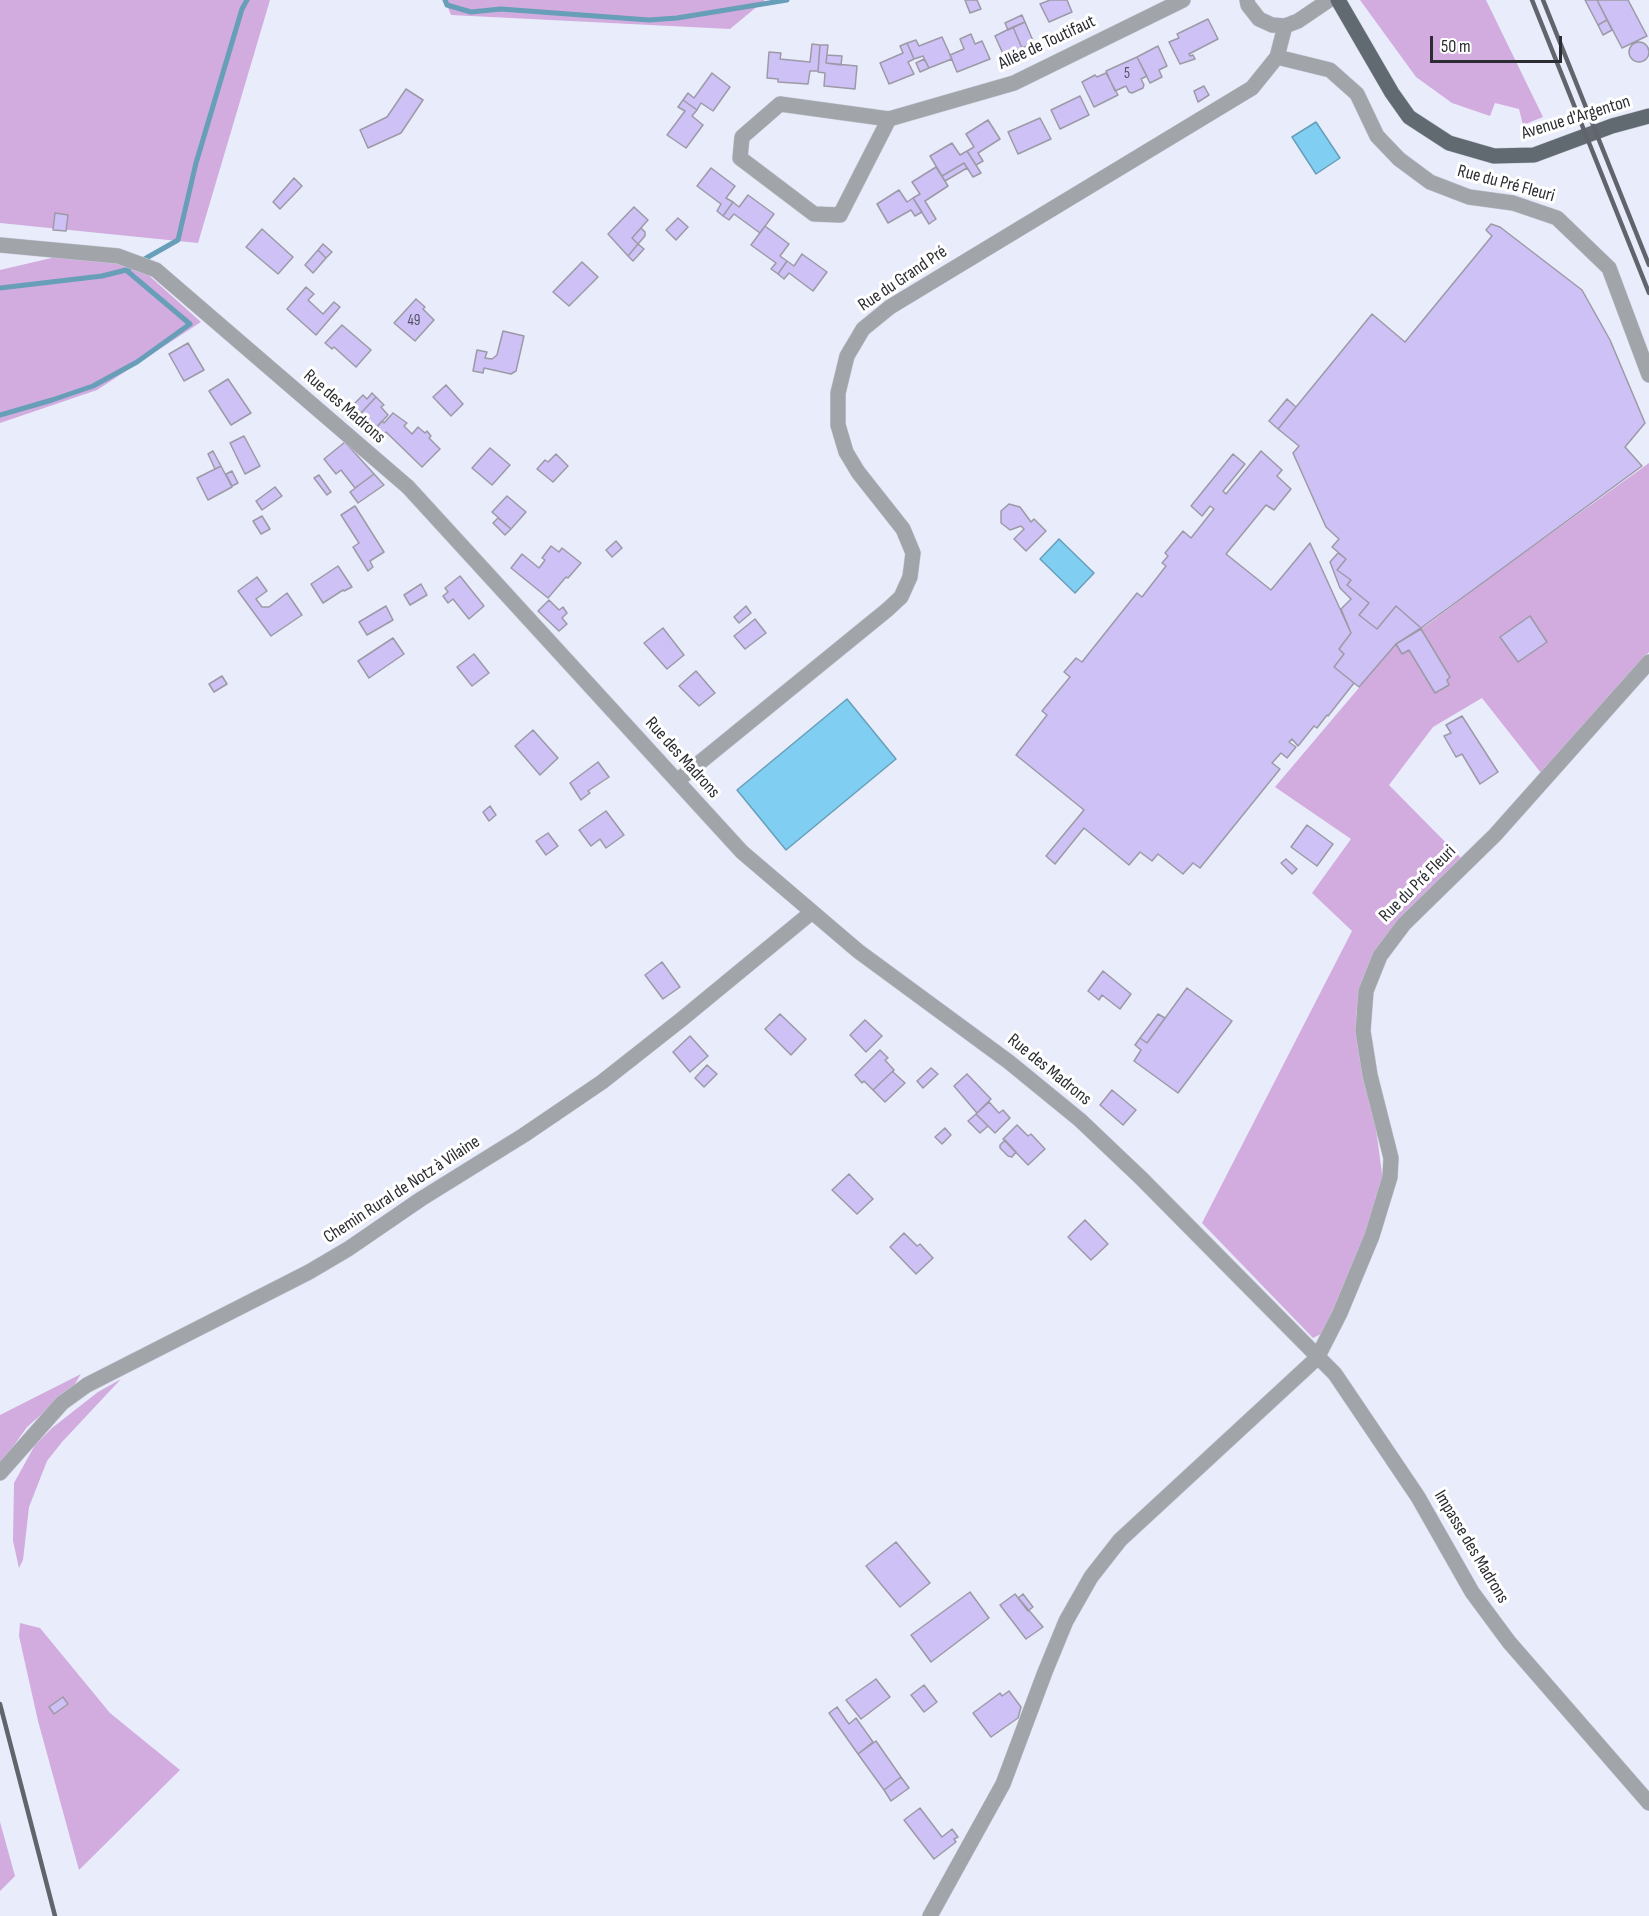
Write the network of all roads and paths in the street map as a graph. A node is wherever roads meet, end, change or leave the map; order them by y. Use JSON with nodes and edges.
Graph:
{"nodes":[{"id":1,"x":1183,"y":0,"type":"edge"},
{"id":2,"x":1247,"y":0,"type":"edge"},
{"id":3,"x":1329,"y":0,"type":"edge"},
{"id":4,"x":1338,"y":0,"type":"edge"},
{"id":5,"x":1285,"y":26,"type":"junction"},
{"id":6,"x":1277,"y":57,"type":"junction"},
{"id":7,"x":1649,"y":116,"type":"edge"},
{"id":8,"x":889,"y":119,"type":"junction"},
{"id":9,"x":0,"y":245,"type":"edge"},
{"id":10,"x":1649,"y":375,"type":"edge"},
{"id":11,"x":1649,"y":662,"type":"edge"},
{"id":12,"x":677,"y":781,"type":"junction"},
{"id":13,"x":812,"y":912,"type":"junction"},
{"id":14,"x":1317,"y":1358,"type":"junction"},
{"id":15,"x":0,"y":1473,"type":"edge"},
{"id":16,"x":1649,"y":1803,"type":"edge"},
{"id":17,"x":930,"y":1916,"type":"edge"}],
"edges":[{"from":1,"to":8,"type":"street","name":"Allée de Toutifaut"},
{"from":2,"to":5,"type":"street"},
{"from":3,"to":5,"type":"street"},
{"from":4,"to":7,"type":"main road","name":"Avenue d'Argenton"},
{"from":5,"to":6,"type":"street","name":"Rue du Grand Pré"},
{"from":6,"to":10,"type":"street","name":"Rue du Pré Fleuri"},
{"from":6,"to":12,"type":"street","name":"Rue du Grand Pré"},
{"from":8,"to":8,"type":"street","name":"Allée de Toutifaut"},
{"from":9,"to":12,"type":"street","name":"Rue des Madrons"},
{"from":11,"to":14,"type":"street","name":"Rue du Pré Fleuri"},
{"from":12,"to":13,"type":"street","name":"Rue des Madrons"},
{"from":13,"to":14,"type":"street","name":"Rue des Madrons"},
{"from":13,"to":15,"type":"street","name":"Chemin Rural de Notz à Vilaine"},
{"from":14,"to":16,"type":"street","name":"Impasse des Madrons"},
{"from":14,"to":17,"type":"street"}]}
